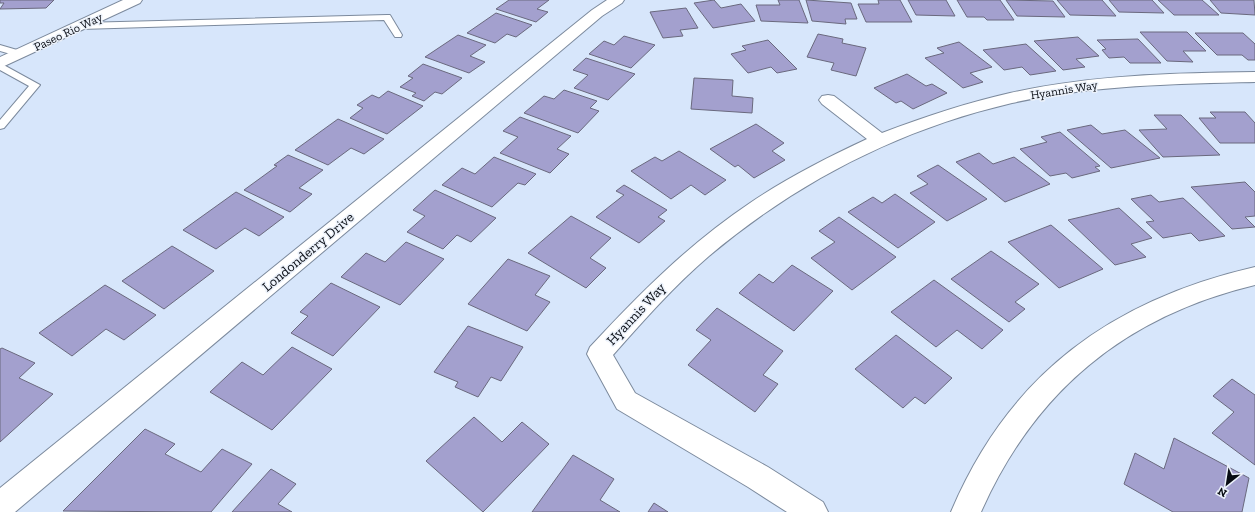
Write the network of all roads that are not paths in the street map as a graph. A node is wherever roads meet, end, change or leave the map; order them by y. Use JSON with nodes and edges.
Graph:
{"nodes":[{"id":1,"x":135,"y":0,"type":"edge"},
{"id":2,"x":617,"y":0,"type":"edge"},
{"id":3,"x":81,"y":26,"type":"junction"},
{"id":4,"x":398,"y":35,"type":"dead end"},
{"id":5,"x":0,"y":48,"type":"edge"},
{"id":6,"x":21,"y":54,"type":"junction"},
{"id":7,"x":0,"y":63,"type":"edge"},
{"id":8,"x":0,"y":66,"type":"edge"},
{"id":9,"x":1255,"y":77,"type":"edge"},
{"id":10,"x":828,"y":100,"type":"dead end"},
{"id":11,"x":0,"y":126,"type":"edge"},
{"id":12,"x":880,"y":140,"type":"junction"},
{"id":13,"x":1255,"y":276,"type":"edge"},
{"id":14,"x":0,"y":506,"type":"edge"},
{"id":15,"x":813,"y":512,"type":"edge"},
{"id":16,"x":966,"y":512,"type":"edge"}],
"edges":[{"from":1,"to":3,"type":"street","name":"Paseo Rio Way"},
{"from":2,"to":14,"type":"street","name":"Londonderry Drive"},
{"from":3,"to":4,"type":"lane"},
{"from":3,"to":6,"type":"street","name":"Paseo Rio Way"},
{"from":5,"to":6,"type":"lane"},
{"from":6,"to":7,"type":"street","name":"Paseo Rio Way"},
{"from":8,"to":11,"type":"lane"},
{"from":9,"to":12,"type":"street","name":"Hyannis Way"},
{"from":10,"to":12,"type":"street"},
{"from":12,"to":15,"type":"street","name":"Hyannis Way"},
{"from":13,"to":16,"type":"street"}]}
